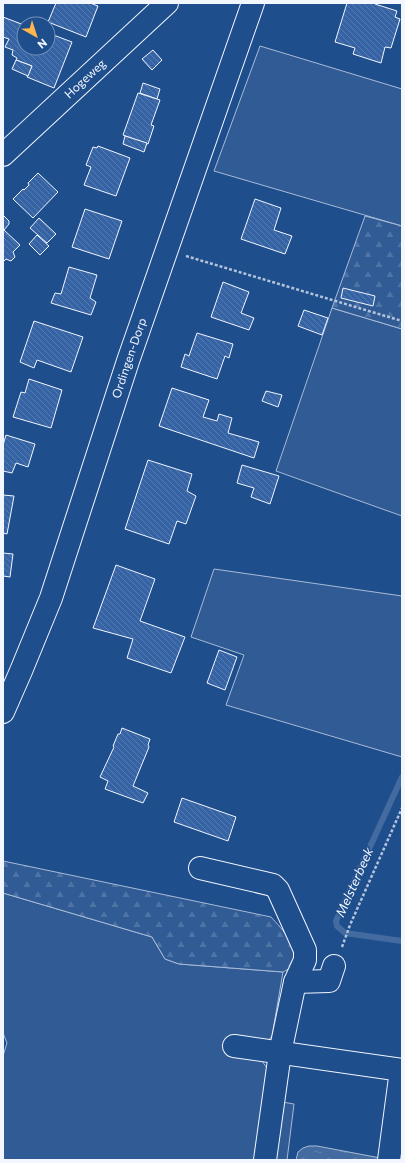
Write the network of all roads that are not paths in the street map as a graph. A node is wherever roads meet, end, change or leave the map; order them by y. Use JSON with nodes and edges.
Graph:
{"nodes":[{"id":1,"x":167,"y":3,"type":"edge"},
{"id":2,"x":253,"y":3,"type":"edge"},
{"id":3,"x":3,"y":155,"type":"edge"},
{"id":4,"x":3,"y":712,"type":"edge"},
{"id":5,"x":200,"y":868,"type":"dead end"},
{"id":6,"x":334,"y":966,"type":"dead end"},
{"id":7,"x":295,"y":982,"type":"junction"},
{"id":8,"x":234,"y":1046,"type":"dead end"},
{"id":9,"x":280,"y":1054,"type":"junction"},
{"id":10,"x":402,"y":1070,"type":"edge"},
{"id":11,"x":390,"y":1156,"type":"edge"},
{"id":12,"x":265,"y":1160,"type":"edge"}],
"edges":[{"from":1,"to":3,"type":"main road","name":"Hogeweg"},
{"from":2,"to":4,"type":"main road","name":"Ordingen-Dorp"},
{"from":5,"to":7,"type":"main road"},
{"from":6,"to":7,"type":"main road"},
{"from":7,"to":9,"type":"main road"},
{"from":8,"to":9,"type":"main road"},
{"from":9,"to":10,"type":"main road"},
{"from":9,"to":12,"type":"main road"},
{"from":10,"to":11,"type":"main road"}]}
